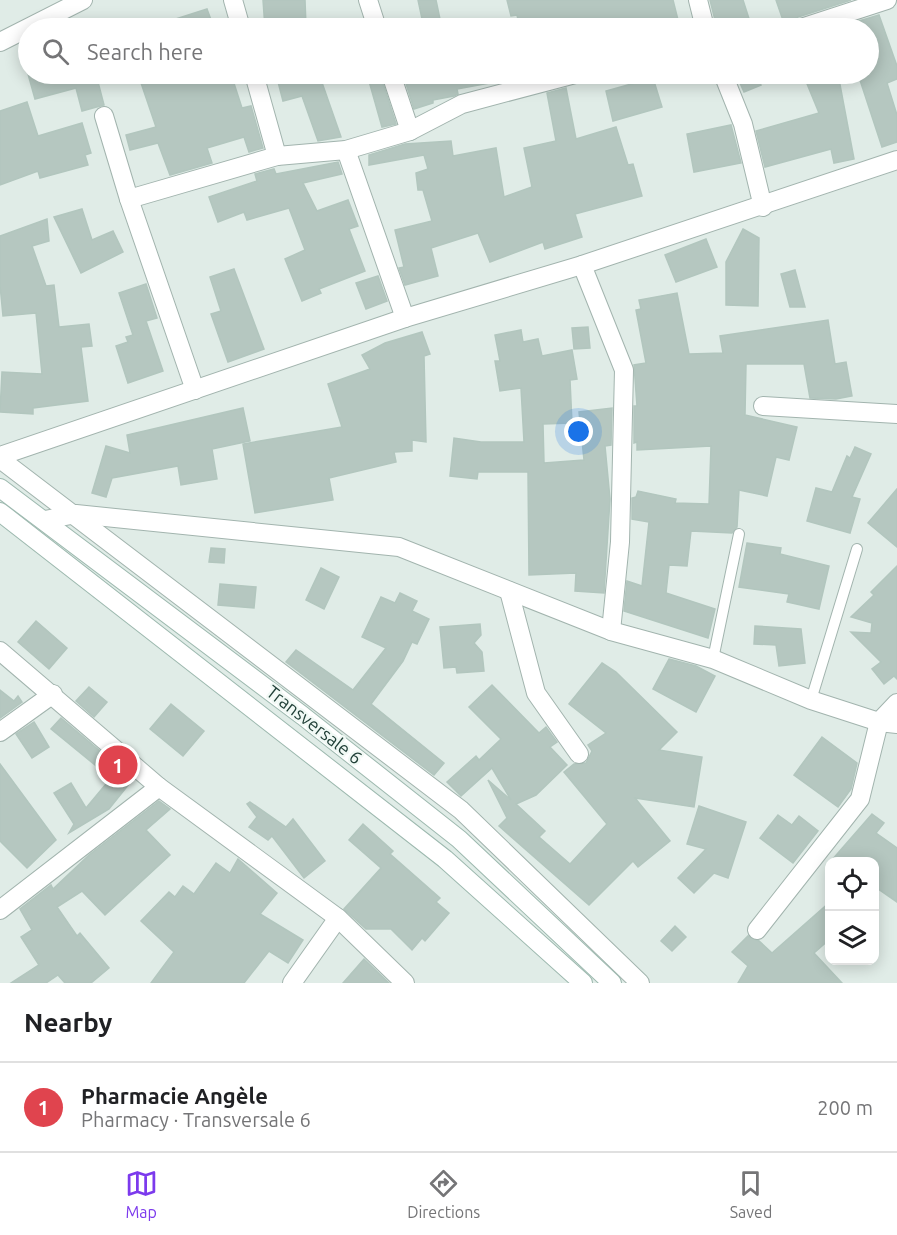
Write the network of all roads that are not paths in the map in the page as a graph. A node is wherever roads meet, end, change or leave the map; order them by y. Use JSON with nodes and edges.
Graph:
{"nodes":[{"id":1,"x":83,"y":0,"type":"edge"},
{"id":2,"x":233,"y":0,"type":"edge"},
{"id":3,"x":368,"y":0,"type":"edge"},
{"id":4,"x":698,"y":0,"type":"edge"},
{"id":5,"x":887,"y":0,"type":"edge"},
{"id":6,"x":47,"y":18,"type":"edge"},
{"id":7,"x":238,"y":18,"type":"edge"},
{"id":8,"x":374,"y":18,"type":"edge"},
{"id":9,"x":702,"y":18,"type":"edge"},
{"id":10,"x":832,"y":18,"type":"edge"},
{"id":11,"x":18,"y":33,"type":"edge"},
{"id":12,"x":0,"y":42,"type":"edge"},
{"id":13,"x":257,"y":84,"type":"edge"},
{"id":14,"x":395,"y":84,"type":"edge"},
{"id":15,"x":537,"y":84,"type":"edge"},
{"id":16,"x":727,"y":84,"type":"edge"},
{"id":17,"x":104,"y":116,"type":"dead end"},
{"id":18,"x":410,"y":131,"type":"junction"},
{"id":19,"x":346,"y":150,"type":"junction"},
{"id":20,"x":278,"y":156,"type":"junction"},
{"id":21,"x":897,"y":160,"type":"edge"},
{"id":22,"x":129,"y":199,"type":"junction"},
{"id":23,"x":763,"y":207,"type":"junction"},
{"id":24,"x":582,"y":266,"type":"junction"},
{"id":25,"x":405,"y":318,"type":"junction"},
{"id":26,"x":195,"y":390,"type":"junction"},
{"id":27,"x":763,"y":406,"type":"dead end"},
{"id":28,"x":897,"y":414,"type":"edge"},
{"id":29,"x":0,"y":457,"type":"edge"},
{"id":30,"x":0,"y":488,"type":"edge"},
{"id":31,"x":0,"y":512,"type":"edge"},
{"id":32,"x":76,"y":514,"type":"junction"},
{"id":33,"x":45,"y":520,"type":"junction"},
{"id":34,"x":740,"y":534,"type":"dead end"},
{"id":35,"x":857,"y":549,"type":"dead end"},
{"id":36,"x":509,"y":591,"type":"junction"},
{"id":37,"x":611,"y":632,"type":"junction"},
{"id":38,"x":0,"y":651,"type":"edge"},
{"id":39,"x":713,"y":659,"type":"junction"},
{"id":40,"x":53,"y":694,"type":"junction"},
{"id":41,"x":317,"y":699,"type":"junction"},
{"id":42,"x":812,"y":700,"type":"junction"},
{"id":43,"x":897,"y":703,"type":"edge"},
{"id":44,"x":303,"y":716,"type":"junction"},
{"id":45,"x":888,"y":723,"type":"edge"},
{"id":46,"x":0,"y":732,"type":"edge"},
{"id":47,"x":579,"y":754,"type":"dead end"},
{"id":48,"x":159,"y":787,"type":"junction"},
{"id":49,"x":519,"y":866,"type":"junction"},
{"id":50,"x":501,"y":879,"type":"junction"},
{"id":51,"x":0,"y":910,"type":"edge"},
{"id":52,"x":338,"y":918,"type":"junction"},
{"id":53,"x":757,"y":930,"type":"dead end"},
{"id":54,"x":292,"y":983,"type":"edge"},
{"id":55,"x":405,"y":983,"type":"edge"},
{"id":56,"x":584,"y":983,"type":"edge"},
{"id":57,"x":612,"y":983,"type":"edge"},
{"id":58,"x":640,"y":983,"type":"edge"}],
"edges":[{"from":1,"to":6,"type":"street"},
{"from":2,"to":7,"type":"street"},
{"from":3,"to":8,"type":"street"},
{"from":4,"to":9,"type":"street"},
{"from":5,"to":10,"type":"street"},
{"from":11,"to":12,"type":"street"},
{"from":13,"to":20,"type":"street"},
{"from":14,"to":18,"type":"street"},
{"from":15,"to":18,"type":"street"},
{"from":16,"to":23,"type":"street"},
{"from":17,"to":22,"type":"street"},
{"from":18,"to":19,"type":"street"},
{"from":19,"to":20,"type":"street"},
{"from":19,"to":25,"type":"street"},
{"from":20,"to":22,"type":"street"},
{"from":21,"to":23,"type":"street"},
{"from":22,"to":26,"type":"street"},
{"from":23,"to":24,"type":"street"},
{"from":24,"to":25,"type":"street"},
{"from":24,"to":37,"type":"street"},
{"from":25,"to":26,"type":"street"},
{"from":26,"to":29,"type":"street"},
{"from":27,"to":28,"type":"street"},
{"from":29,"to":32,"type":"street"},
{"from":30,"to":33,"type":"street","name":"Transversale 6"},
{"from":31,"to":56,"type":"street","name":"Transversale 6"},
{"from":32,"to":33,"type":"street"},
{"from":32,"to":36,"type":"street"},
{"from":32,"to":41,"type":"street"},
{"from":33,"to":44,"type":"street","name":"Transversale 6"},
{"from":34,"to":39,"type":"lane"},
{"from":35,"to":42,"type":"lane"},
{"from":36,"to":37,"type":"street"},
{"from":36,"to":47,"type":"street"},
{"from":37,"to":39,"type":"street"},
{"from":38,"to":40,"type":"street"},
{"from":39,"to":42,"type":"street"},
{"from":40,"to":46,"type":"street"},
{"from":40,"to":48,"type":"street"},
{"from":41,"to":44,"type":"street"},
{"from":41,"to":49,"type":"street"},
{"from":42,"to":45,"type":"street"},
{"from":43,"to":45,"type":"street"},
{"from":44,"to":50,"type":"street","name":"Transversale 6"},
{"from":45,"to":53,"type":"street"},
{"from":48,"to":51,"type":"street"},
{"from":48,"to":52,"type":"street"},
{"from":49,"to":50,"type":"street"},
{"from":49,"to":58,"type":"street"},
{"from":50,"to":57,"type":"street","name":"Transversale 6"},
{"from":52,"to":54,"type":"street"},
{"from":52,"to":55,"type":"street"}]}
